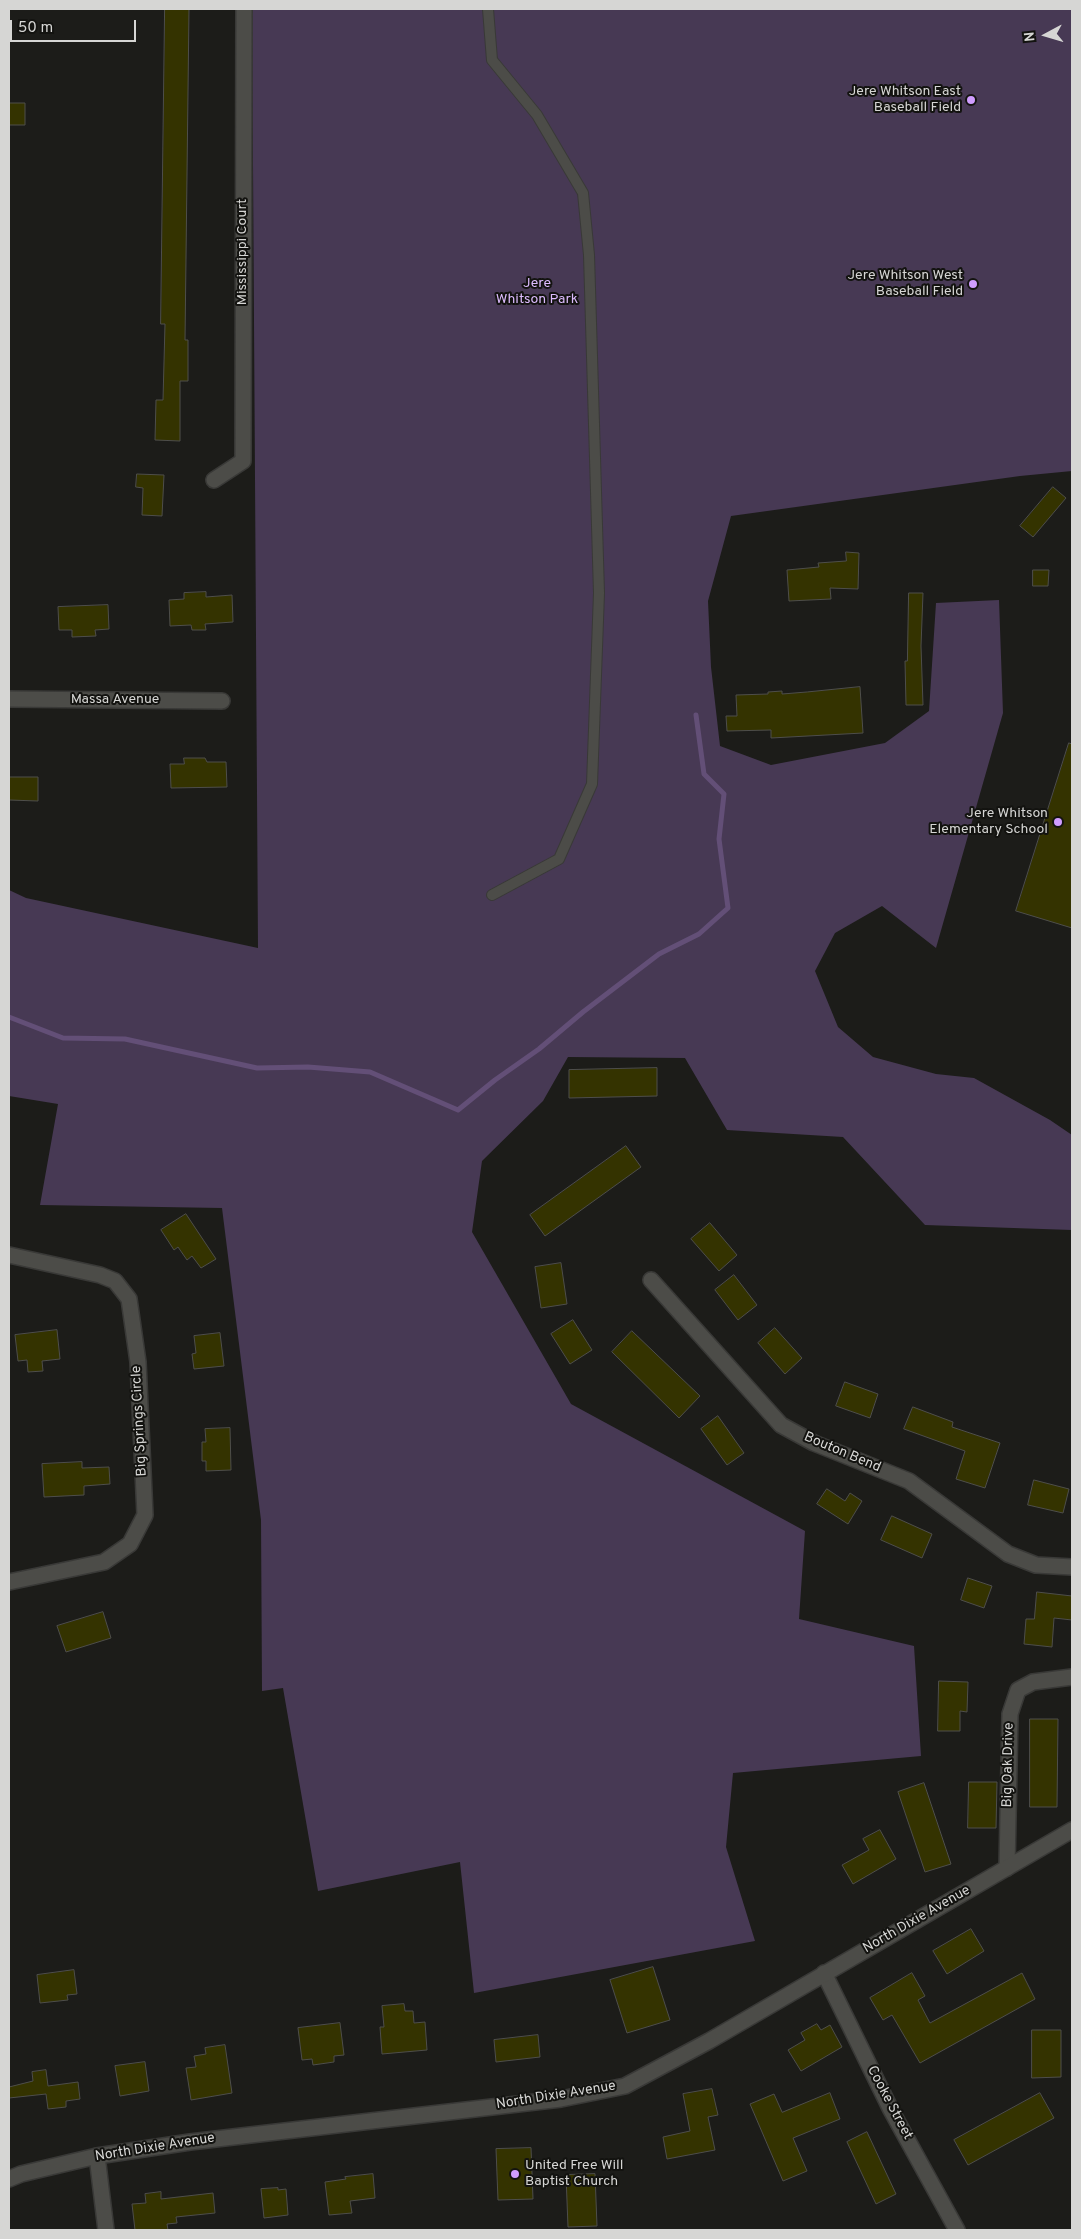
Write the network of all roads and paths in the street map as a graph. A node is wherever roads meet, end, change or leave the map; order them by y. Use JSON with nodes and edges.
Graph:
{"nodes":[{"id":1,"x":244,"y":9,"type":"edge"},
{"id":2,"x":488,"y":9,"type":"edge"},
{"id":3,"x":214,"y":480,"type":"dead end"},
{"id":4,"x":9,"y":699,"type":"edge"},
{"id":5,"x":222,"y":700,"type":"dead end"},
{"id":6,"x":492,"y":895,"type":"dead end"},
{"id":7,"x":9,"y":1255,"type":"edge"},
{"id":8,"x":651,"y":1280,"type":"dead end"},
{"id":9,"x":1072,"y":1567,"type":"edge"},
{"id":10,"x":9,"y":1582,"type":"edge"},
{"id":11,"x":1072,"y":1677,"type":"edge"},
{"id":12,"x":1072,"y":1830,"type":"edge"},
{"id":13,"x":1007,"y":1868,"type":"junction"},
{"id":14,"x":824,"y":1973,"type":"junction"},
{"id":15,"x":97,"y":2156,"type":"junction"},
{"id":16,"x":9,"y":2179,"type":"edge"},
{"id":17,"x":106,"y":2230,"type":"edge"},
{"id":18,"x":957,"y":2230,"type":"edge"}],
"edges":[{"from":1,"to":3,"type":"street","name":"Mississippi Court"},
{"from":2,"to":6,"type":"lane"},
{"from":4,"to":5,"type":"street","name":"Massa Avenue"},
{"from":7,"to":10,"type":"street","name":"Big Springs Circle"},
{"from":8,"to":9,"type":"street","name":"Bouton Bend"},
{"from":11,"to":13,"type":"street","name":"Big Oak Drive"},
{"from":12,"to":13,"type":"street","name":"North Dixie Avenue"},
{"from":13,"to":14,"type":"street","name":"North Dixie Avenue"},
{"from":14,"to":15,"type":"street","name":"North Dixie Avenue"},
{"from":14,"to":18,"type":"street","name":"Cooke Street"},
{"from":15,"to":16,"type":"street","name":"North Dixie Avenue"},
{"from":15,"to":17,"type":"street"}]}
